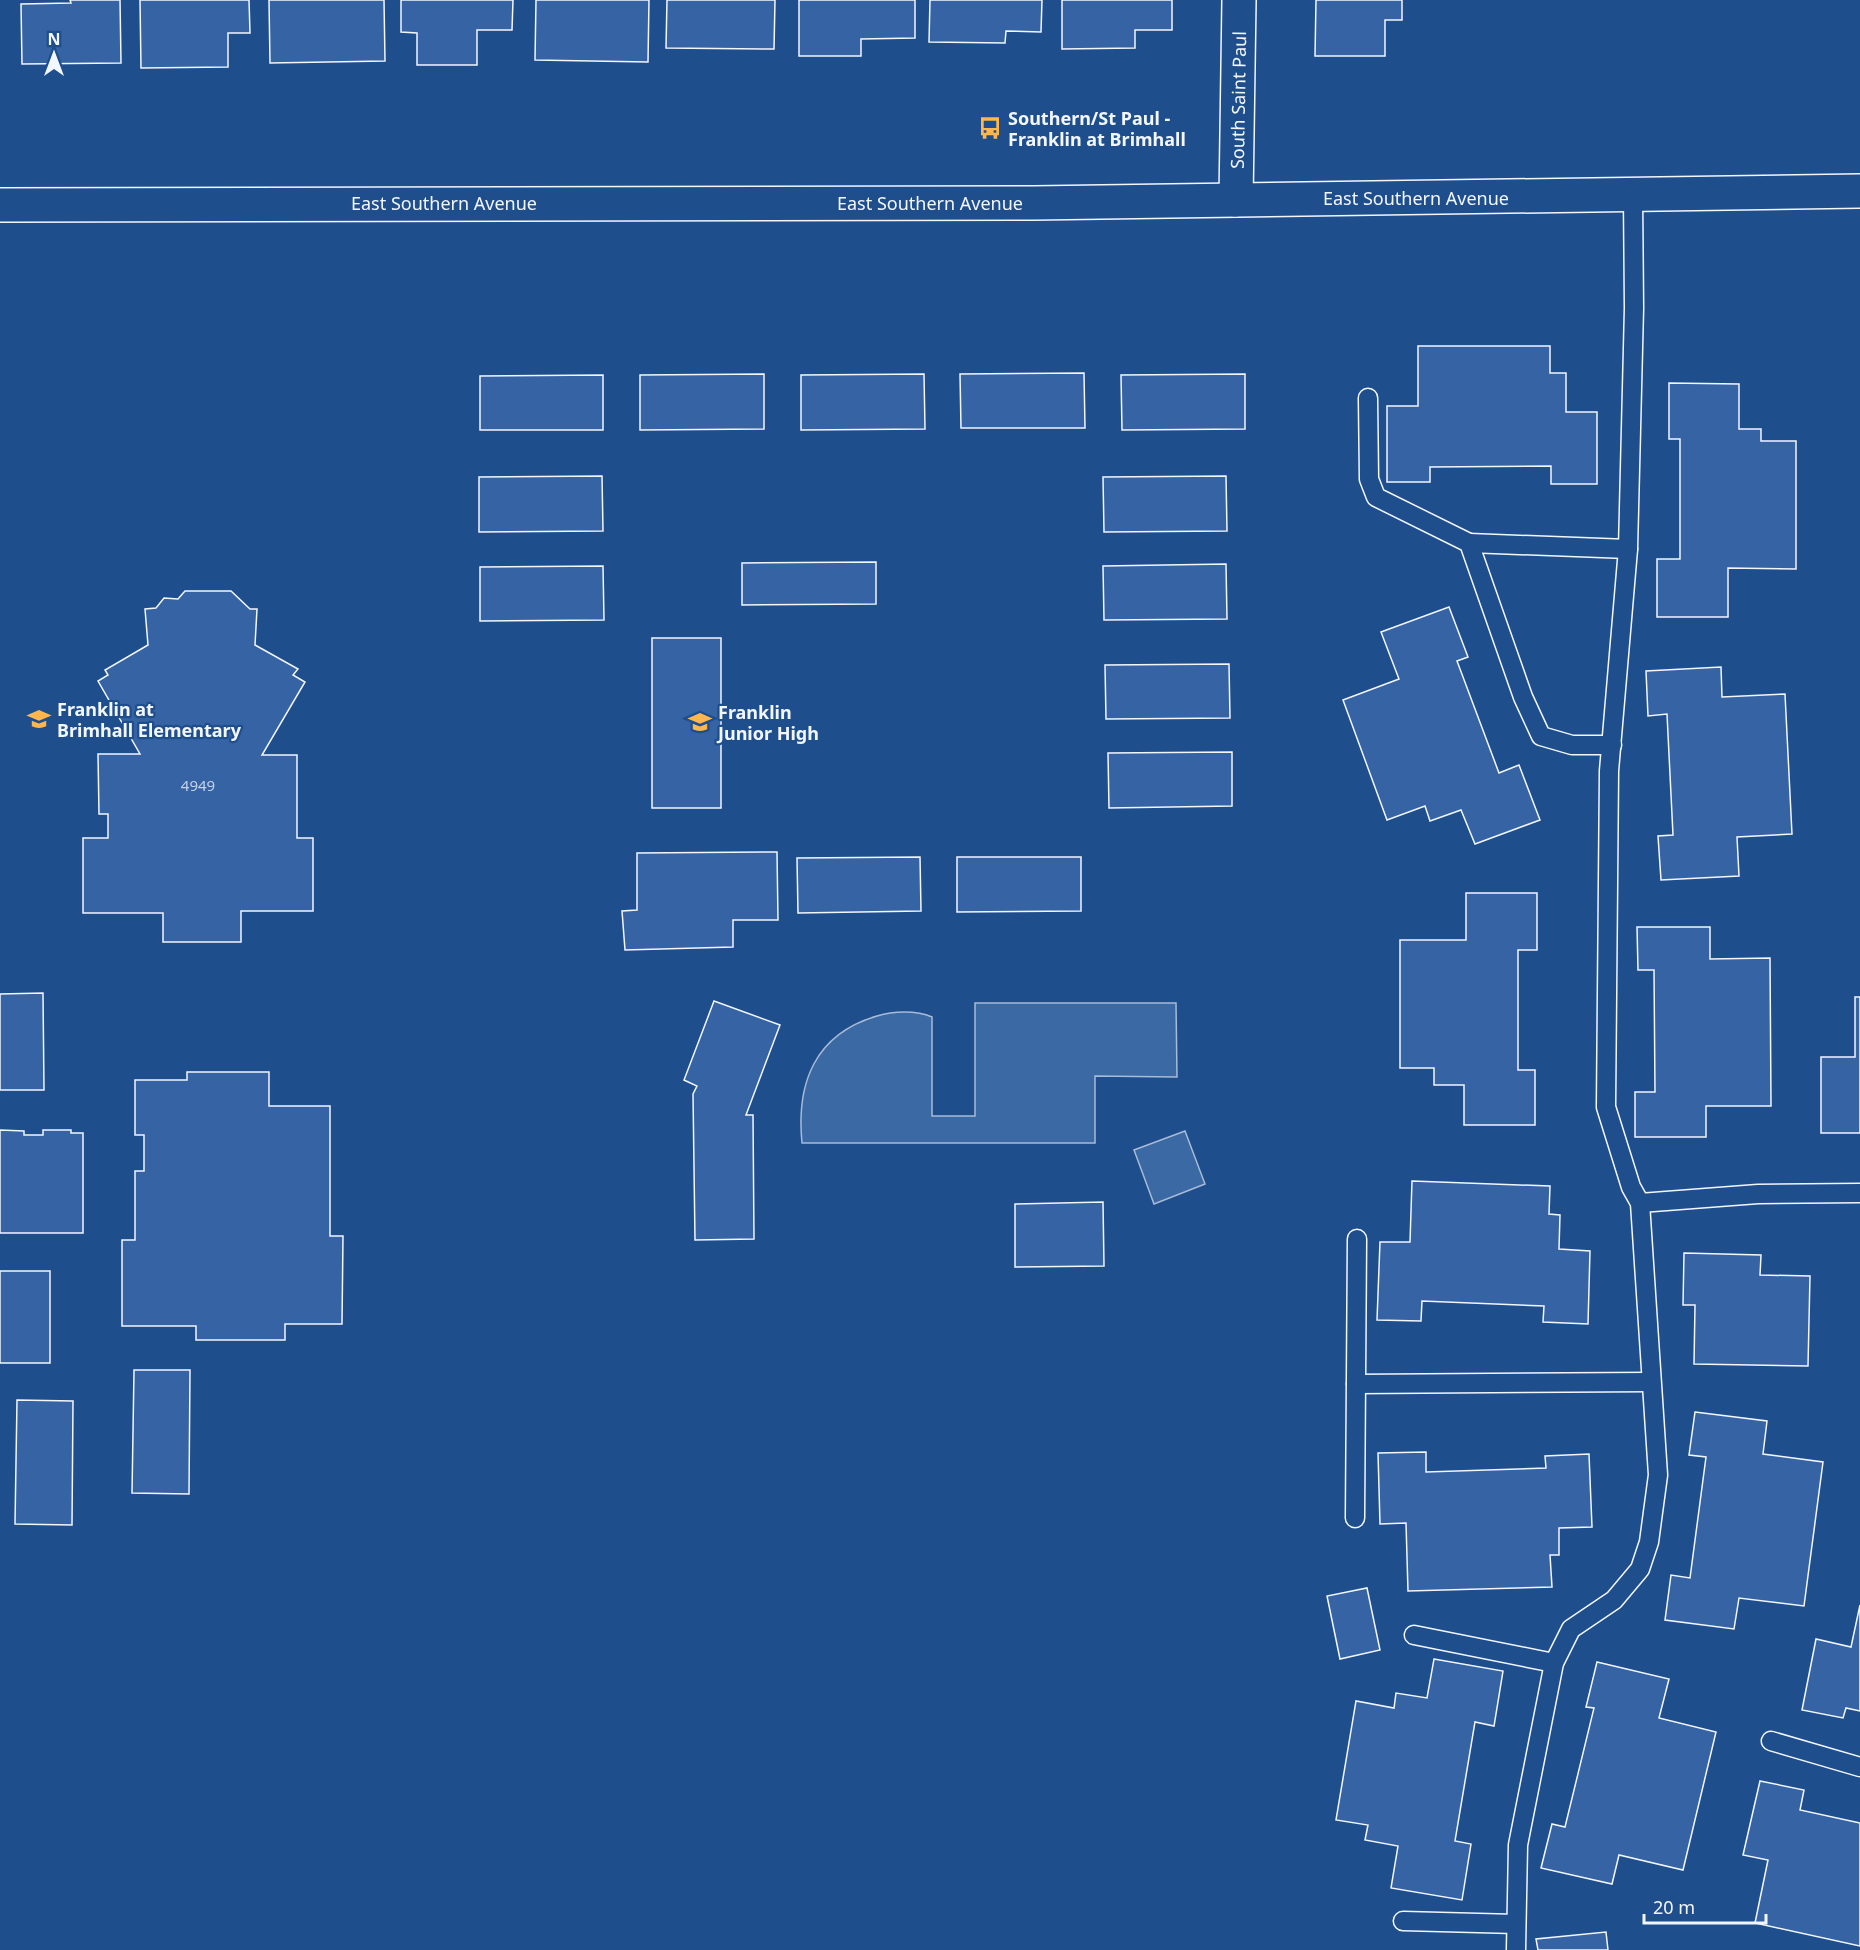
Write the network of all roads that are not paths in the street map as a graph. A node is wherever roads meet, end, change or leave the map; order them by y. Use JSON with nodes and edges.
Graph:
{"nodes":[{"id":1,"x":1239,"y":0,"type":"edge"},
{"id":2,"x":1860,"y":191,"type":"edge"},
{"id":3,"x":1633,"y":196,"type":"junction"},
{"id":4,"x":1236,"y":200,"type":"junction"},
{"id":5,"x":0,"y":205,"type":"edge"},
{"id":6,"x":1368,"y":398,"type":"dead end"},
{"id":7,"x":1469,"y":543,"type":"junction"},
{"id":8,"x":1628,"y":549,"type":"junction"},
{"id":9,"x":1612,"y":745,"type":"junction"},
{"id":10,"x":1860,"y":1193,"type":"edge"},
{"id":11,"x":1640,"y":1203,"type":"junction"},
{"id":12,"x":1357,"y":1239,"type":"dead end"},
{"id":13,"x":1651,"y":1382,"type":"junction"},
{"id":14,"x":1356,"y":1384,"type":"junction"},
{"id":15,"x":1355,"y":1518,"type":"dead end"},
{"id":16,"x":1414,"y":1635,"type":"dead end"},
{"id":17,"x":1554,"y":1663,"type":"junction"},
{"id":18,"x":1771,"y":1741,"type":"dead end"},
{"id":19,"x":1860,"y":1767,"type":"edge"},
{"id":20,"x":1403,"y":1921,"type":"dead end"},
{"id":21,"x":1516,"y":1924,"type":"junction"},
{"id":22,"x":1516,"y":1950,"type":"edge"}],
"edges":[{"from":1,"to":4,"type":"main road","name":"South Saint Paul"},
{"from":2,"to":3,"type":"main road","name":"East Southern Avenue"},
{"from":3,"to":4,"type":"main road","name":"East Southern Avenue"},
{"from":3,"to":8,"type":"lane"},
{"from":4,"to":5,"type":"main road","name":"East Southern Avenue"},
{"from":6,"to":7,"type":"lane"},
{"from":7,"to":8,"type":"lane"},
{"from":7,"to":9,"type":"lane"},
{"from":8,"to":9,"type":"lane"},
{"from":9,"to":11,"type":"lane"},
{"from":10,"to":11,"type":"lane"},
{"from":11,"to":13,"type":"lane"},
{"from":12,"to":14,"type":"lane"},
{"from":13,"to":14,"type":"lane"},
{"from":13,"to":17,"type":"lane"},
{"from":14,"to":15,"type":"lane"},
{"from":16,"to":17,"type":"lane"},
{"from":17,"to":21,"type":"lane"},
{"from":18,"to":19,"type":"lane"},
{"from":20,"to":21,"type":"lane"},
{"from":21,"to":22,"type":"lane"}]}
